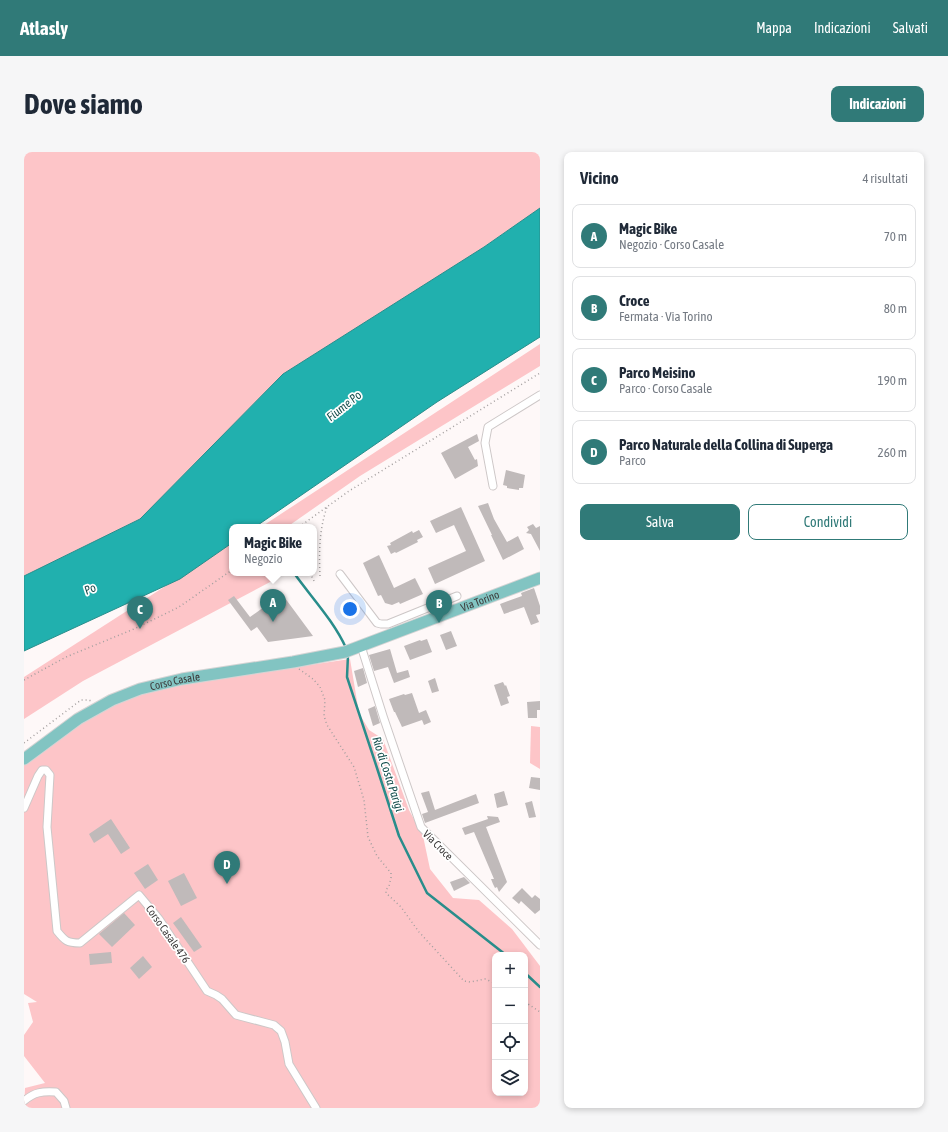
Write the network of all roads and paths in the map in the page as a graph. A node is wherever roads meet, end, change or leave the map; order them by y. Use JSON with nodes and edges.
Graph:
{"nodes":[{"id":1,"x":540,"y":373,"type":"edge"},
{"id":2,"x":540,"y":395,"type":"edge"},
{"id":3,"x":493,"y":486,"type":"dead end"},
{"id":4,"x":327,"y":507,"type":"junction"},
{"id":5,"x":303,"y":524,"type":"edge"},
{"id":6,"x":229,"y":572,"type":"edge"},
{"id":7,"x":340,"y":574,"type":"dead end"},
{"id":8,"x":312,"y":576,"type":"edge"},
{"id":9,"x":320,"y":576,"type":"dead end"},
{"id":10,"x":540,"y":578,"type":"edge"},
{"id":11,"x":314,"y":581,"type":"dead end"},
{"id":12,"x":457,"y":596,"type":"dead end"},
{"id":13,"x":430,"y":607,"type":"junction"},
{"id":14,"x":435,"y":618,"type":"junction"},
{"id":15,"x":353,"y":649,"type":"junction"},
{"id":16,"x":293,"y":662,"type":"junction"},
{"id":17,"x":24,"y":680,"type":"edge"},
{"id":18,"x":99,"y":707,"type":"junction"},
{"id":19,"x":24,"y":743,"type":"edge"},
{"id":20,"x":24,"y":759,"type":"edge"},
{"id":21,"x":24,"y":808,"type":"edge"},
{"id":22,"x":540,"y":945,"type":"edge"},
{"id":23,"x":492,"y":982,"type":"edge"},
{"id":24,"x":528,"y":1004,"type":"edge"},
{"id":25,"x":540,"y":1012,"type":"edge"},
{"id":26,"x":24,"y":1101,"type":"edge"},
{"id":27,"x":66,"y":1108,"type":"edge"},
{"id":28,"x":316,"y":1108,"type":"edge"}],
"edges":[{"from":1,"to":4,"type":"path"},
{"from":2,"to":3,"type":"street"},
{"from":4,"to":5,"type":"path"},
{"from":4,"to":9,"type":"path"},
{"from":6,"to":17,"type":"path"},
{"from":7,"to":13,"type":"street"},
{"from":8,"to":11,"type":"path"},
{"from":10,"to":14,"type":"main road","name":"Via Torino"},
{"from":12,"to":13,"type":"street"},
{"from":13,"to":14,"type":"street"},
{"from":14,"to":15,"type":"main road","name":"Via Torino"},
{"from":15,"to":16,"type":"main road","name":"Corso Casale"},
{"from":15,"to":22,"type":"street","name":"Via Croce"},
{"from":16,"to":18,"type":"main road","name":"Corso Casale"},
{"from":16,"to":23,"type":"path"},
{"from":18,"to":19,"type":"path"},
{"from":18,"to":20,"type":"main road","name":"Corso Casale"},
{"from":21,"to":28,"type":"street","name":"Corso Casale 476"},
{"from":24,"to":25,"type":"path"},
{"from":26,"to":27,"type":"street"}]}
